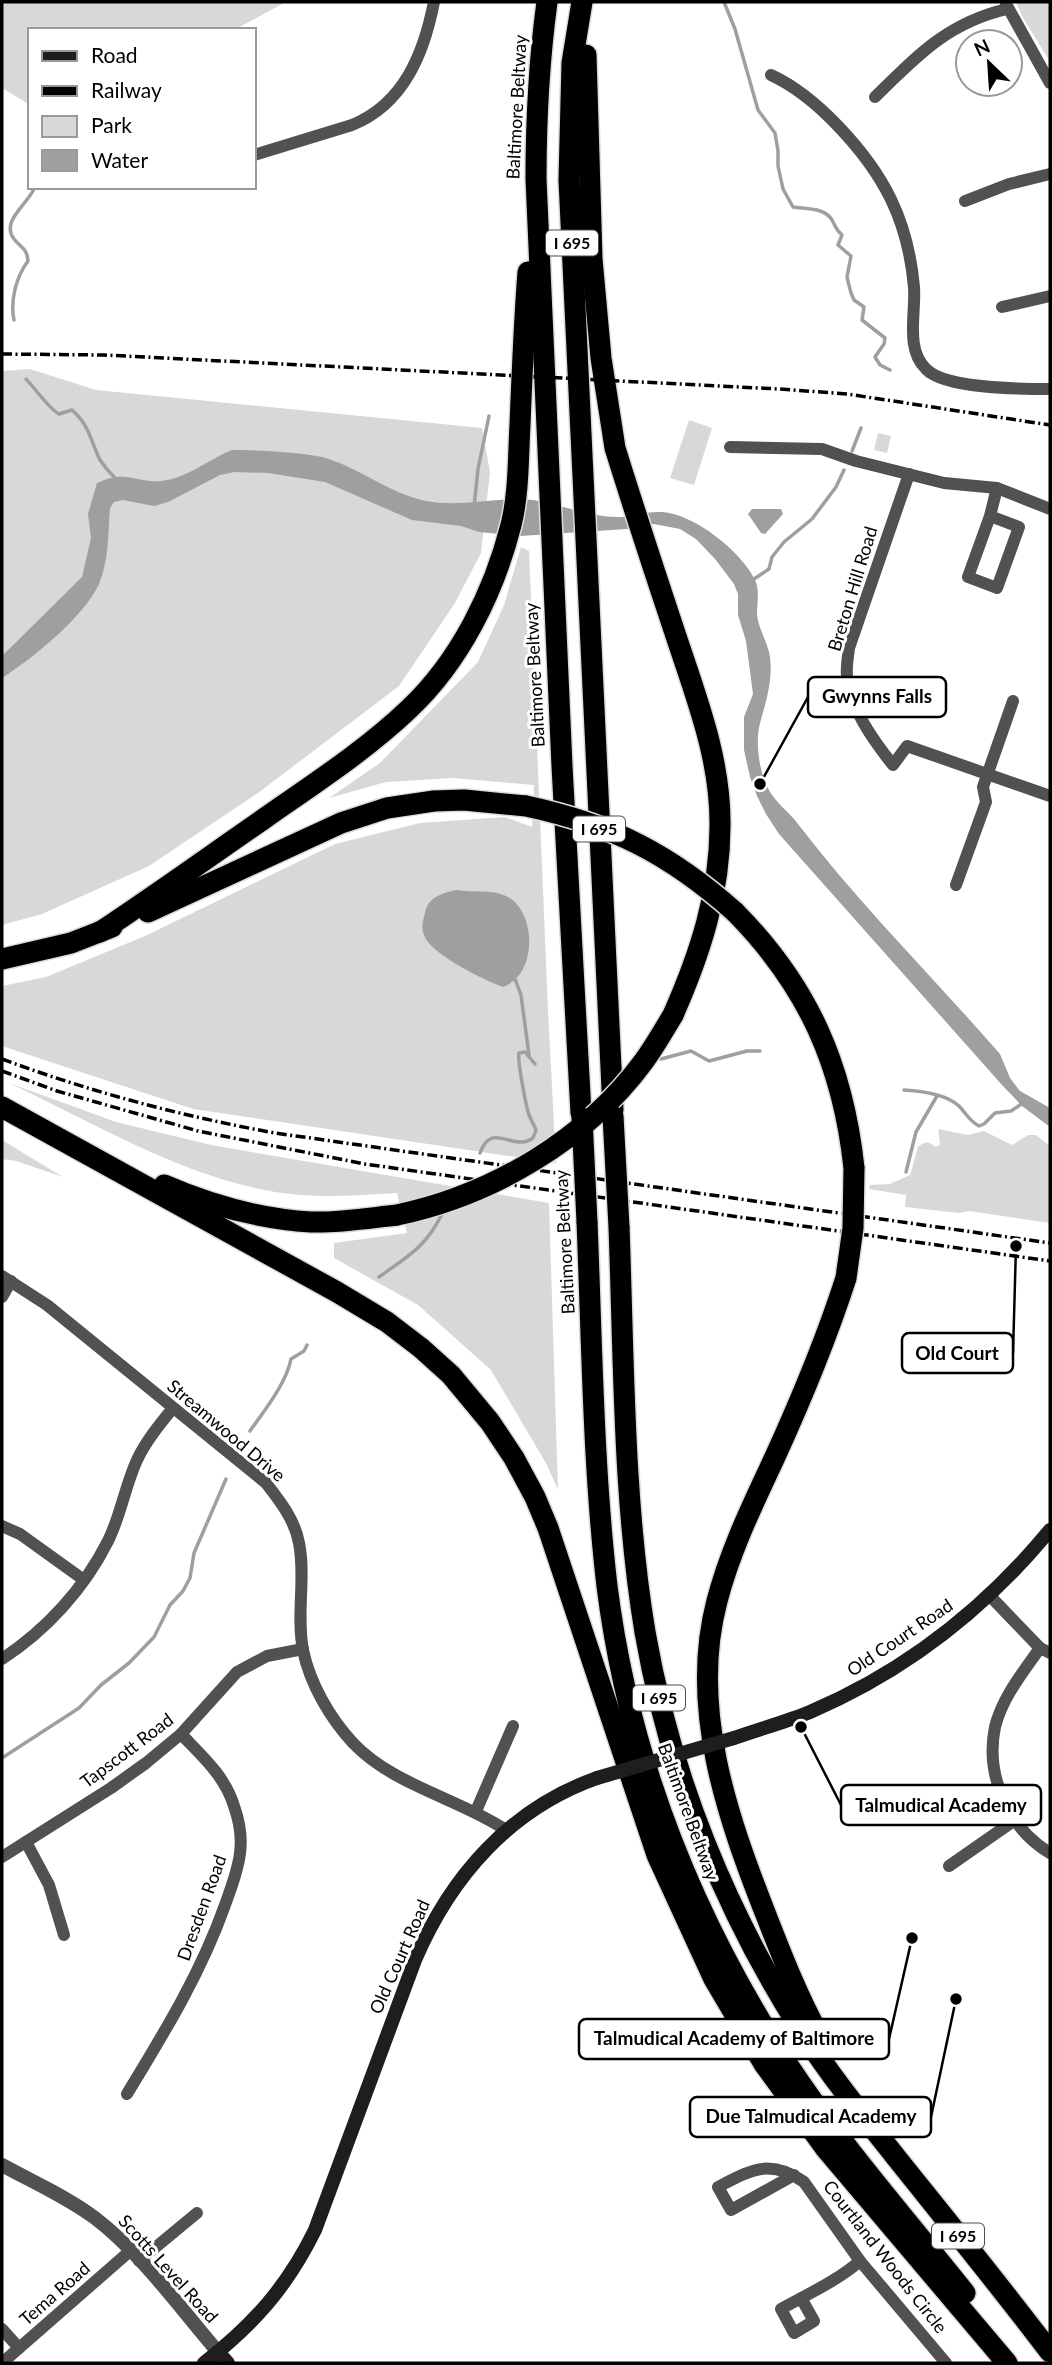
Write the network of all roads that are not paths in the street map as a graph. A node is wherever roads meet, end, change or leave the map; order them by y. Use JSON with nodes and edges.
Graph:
{"nodes":[{"id":1,"x":434,"y":2,"type":"edge"},
{"id":2,"x":547,"y":2,"type":"edge"},
{"id":3,"x":585,"y":2,"type":"edge"},
{"id":4,"x":1006,"y":6,"type":"edge"},
{"id":5,"x":771,"y":75,"type":"dead end"},
{"id":6,"x":1050,"y":83,"type":"edge"},
{"id":7,"x":875,"y":97,"type":"dead end"},
{"id":8,"x":256,"y":154,"type":"edge"},
{"id":9,"x":1050,"y":174,"type":"edge"},
{"id":10,"x":536,"y":179,"type":"junction"},
{"id":11,"x":965,"y":201,"type":"dead end"},
{"id":12,"x":1050,"y":296,"type":"edge"},
{"id":13,"x":1002,"y":307,"type":"dead end"},
{"id":14,"x":1050,"y":388,"type":"edge"},
{"id":15,"x":730,"y":447,"type":"dead end"},
{"id":16,"x":909,"y":474,"type":"junction"},
{"id":17,"x":997,"y":488,"type":"junction"},
{"id":18,"x":1050,"y":509,"type":"edge"},
{"id":19,"x":990,"y":516,"type":"junction"},
{"id":20,"x":1013,"y":701,"type":"dead end"},
{"id":21,"x":987,"y":776,"type":"junction"},
{"id":22,"x":1050,"y":796,"type":"edge"},
{"id":23,"x":956,"y":885,"type":"dead end"},
{"id":24,"x":100,"y":932,"type":"junction"},
{"id":25,"x":2,"y":958,"type":"edge"},
{"id":26,"x":2,"y":1107,"type":"edge"},
{"id":27,"x":82,"y":1149,"type":"junction"},
{"id":28,"x":6,"y":1279,"type":"edge"},
{"id":29,"x":2,"y":1297,"type":"edge"},
{"id":30,"x":173,"y":1408,"type":"junction"},
{"id":31,"x":2,"y":1526,"type":"edge"},
{"id":32,"x":1050,"y":1530,"type":"edge"},
{"id":33,"x":84,"y":1580,"type":"junction"},
{"id":34,"x":990,"y":1596,"type":"junction"},
{"id":35,"x":303,"y":1648,"type":"junction"},
{"id":36,"x":1045,"y":1651,"type":"edge"},
{"id":37,"x":2,"y":1659,"type":"edge"},
{"id":38,"x":513,"y":1727,"type":"dead end"},
{"id":39,"x":181,"y":1734,"type":"junction"},
{"id":40,"x":476,"y":1811,"type":"junction"},
{"id":41,"x":1015,"y":1820,"type":"junction"},
{"id":42,"x":506,"y":1830,"type":"junction"},
{"id":43,"x":26,"y":1842,"type":"junction"},
{"id":44,"x":1050,"y":1853,"type":"edge"},
{"id":45,"x":2,"y":1857,"type":"edge"},
{"id":46,"x":949,"y":1866,"type":"dead end"},
{"id":47,"x":64,"y":1935,"type":"dead end"},
{"id":48,"x":127,"y":2094,"type":"dead end"},
{"id":49,"x":866,"y":2120,"type":"junction"},
{"id":50,"x":2,"y":2165,"type":"edge"},
{"id":51,"x":794,"y":2175,"type":"junction"},
{"id":52,"x":197,"y":2213,"type":"dead end"},
{"id":53,"x":134,"y":2256,"type":"junction"},
{"id":54,"x":860,"y":2260,"type":"junction"},
{"id":55,"x":801,"y":2298,"type":"dead end"},
{"id":56,"x":2,"y":2329,"type":"edge"},
{"id":57,"x":19,"y":2348,"type":"junction"},
{"id":58,"x":1050,"y":2352,"type":"edge"},
{"id":59,"x":223,"y":2358,"type":"edge"},
{"id":60,"x":2,"y":2363,"type":"edge"},
{"id":61,"x":204,"y":2363,"type":"edge"},
{"id":62,"x":946,"y":2363,"type":"edge"},
{"id":63,"x":1007,"y":2363,"type":"edge"},
{"id":64,"x":1020,"y":2363,"type":"edge"}],
"edges":[{"from":1,"to":8,"type":"street"},
{"from":2,"to":10,"type":"highway","name":"Baltimore Beltway","number":"I 695"},
{"from":3,"to":27,"type":"highway","bridge":true},
{"from":3,"to":49,"type":"highway","name":"Baltimore Beltway","number":"I 695","bridge":true},
{"from":4,"to":6,"type":"street"},
{"from":4,"to":7,"type":"street"},
{"from":5,"to":14,"type":"street"},
{"from":9,"to":11,"type":"street"},
{"from":10,"to":24,"type":"highway"},
{"from":10,"to":64,"type":"highway","name":"Baltimore Beltway","number":"I 695","bridge":true},
{"from":12,"to":13,"type":"street"},
{"from":15,"to":16,"type":"street"},
{"from":16,"to":17,"type":"street"},
{"from":16,"to":21,"type":"street","name":"Breton Hill Road"},
{"from":17,"to":18,"type":"street"},
{"from":17,"to":19,"type":"street"},
{"from":19,"to":19,"type":"street"},
{"from":20,"to":21,"type":"street"},
{"from":21,"to":22,"type":"street"},
{"from":21,"to":23,"type":"street"},
{"from":24,"to":25,"type":"highway"},
{"from":24,"to":49,"type":"highway","bridge":true},
{"from":26,"to":27,"type":"highway"},
{"from":27,"to":63,"type":"highway"},
{"from":28,"to":29,"type":"street"},
{"from":28,"to":30,"type":"street","name":"Streamwood Drive"},
{"from":30,"to":33,"type":"street"},
{"from":30,"to":35,"type":"street","name":"Streamwood Drive"},
{"from":31,"to":33,"type":"street"},
{"from":32,"to":34,"type":"main road","name":"Old Court Road"},
{"from":33,"to":37,"type":"street"},
{"from":34,"to":36,"type":"street"},
{"from":34,"to":42,"type":"main road","name":"Old Court Road","bridge":true},
{"from":35,"to":39,"type":"street","name":"Tapscott Road"},
{"from":35,"to":40,"type":"street","name":"Streamwood Drive"},
{"from":36,"to":41,"type":"street"},
{"from":38,"to":40,"type":"street"},
{"from":39,"to":43,"type":"street","name":"Tapscott Road"},
{"from":39,"to":48,"type":"street","name":"Dresden Road"},
{"from":40,"to":42,"type":"street","name":"Streamwood Drive"},
{"from":41,"to":44,"type":"street"},
{"from":41,"to":46,"type":"street"},
{"from":42,"to":59,"type":"main road","name":"Old Court Road"},
{"from":43,"to":45,"type":"street","name":"Tapscott Road"},
{"from":43,"to":47,"type":"street"},
{"from":49,"to":58,"type":"highway","name":"Baltimore Beltway","number":"I 695"},
{"from":50,"to":53,"type":"street","name":"Scotts Level Road"},
{"from":51,"to":51,"type":"street"},
{"from":51,"to":54,"type":"street","name":"Courtland Woods Circle"},
{"from":52,"to":53,"type":"street","name":"Tema Road"},
{"from":53,"to":57,"type":"street","name":"Tema Road"},
{"from":53,"to":59,"type":"street","name":"Scotts Level Road"},
{"from":54,"to":55,"type":"street"},
{"from":54,"to":62,"type":"street","name":"Courtland Woods Circle"},
{"from":56,"to":57,"type":"street"},
{"from":57,"to":60,"type":"street","name":"Tema Road"},
{"from":59,"to":61,"type":"main road","name":"Old Court Road"}]}
